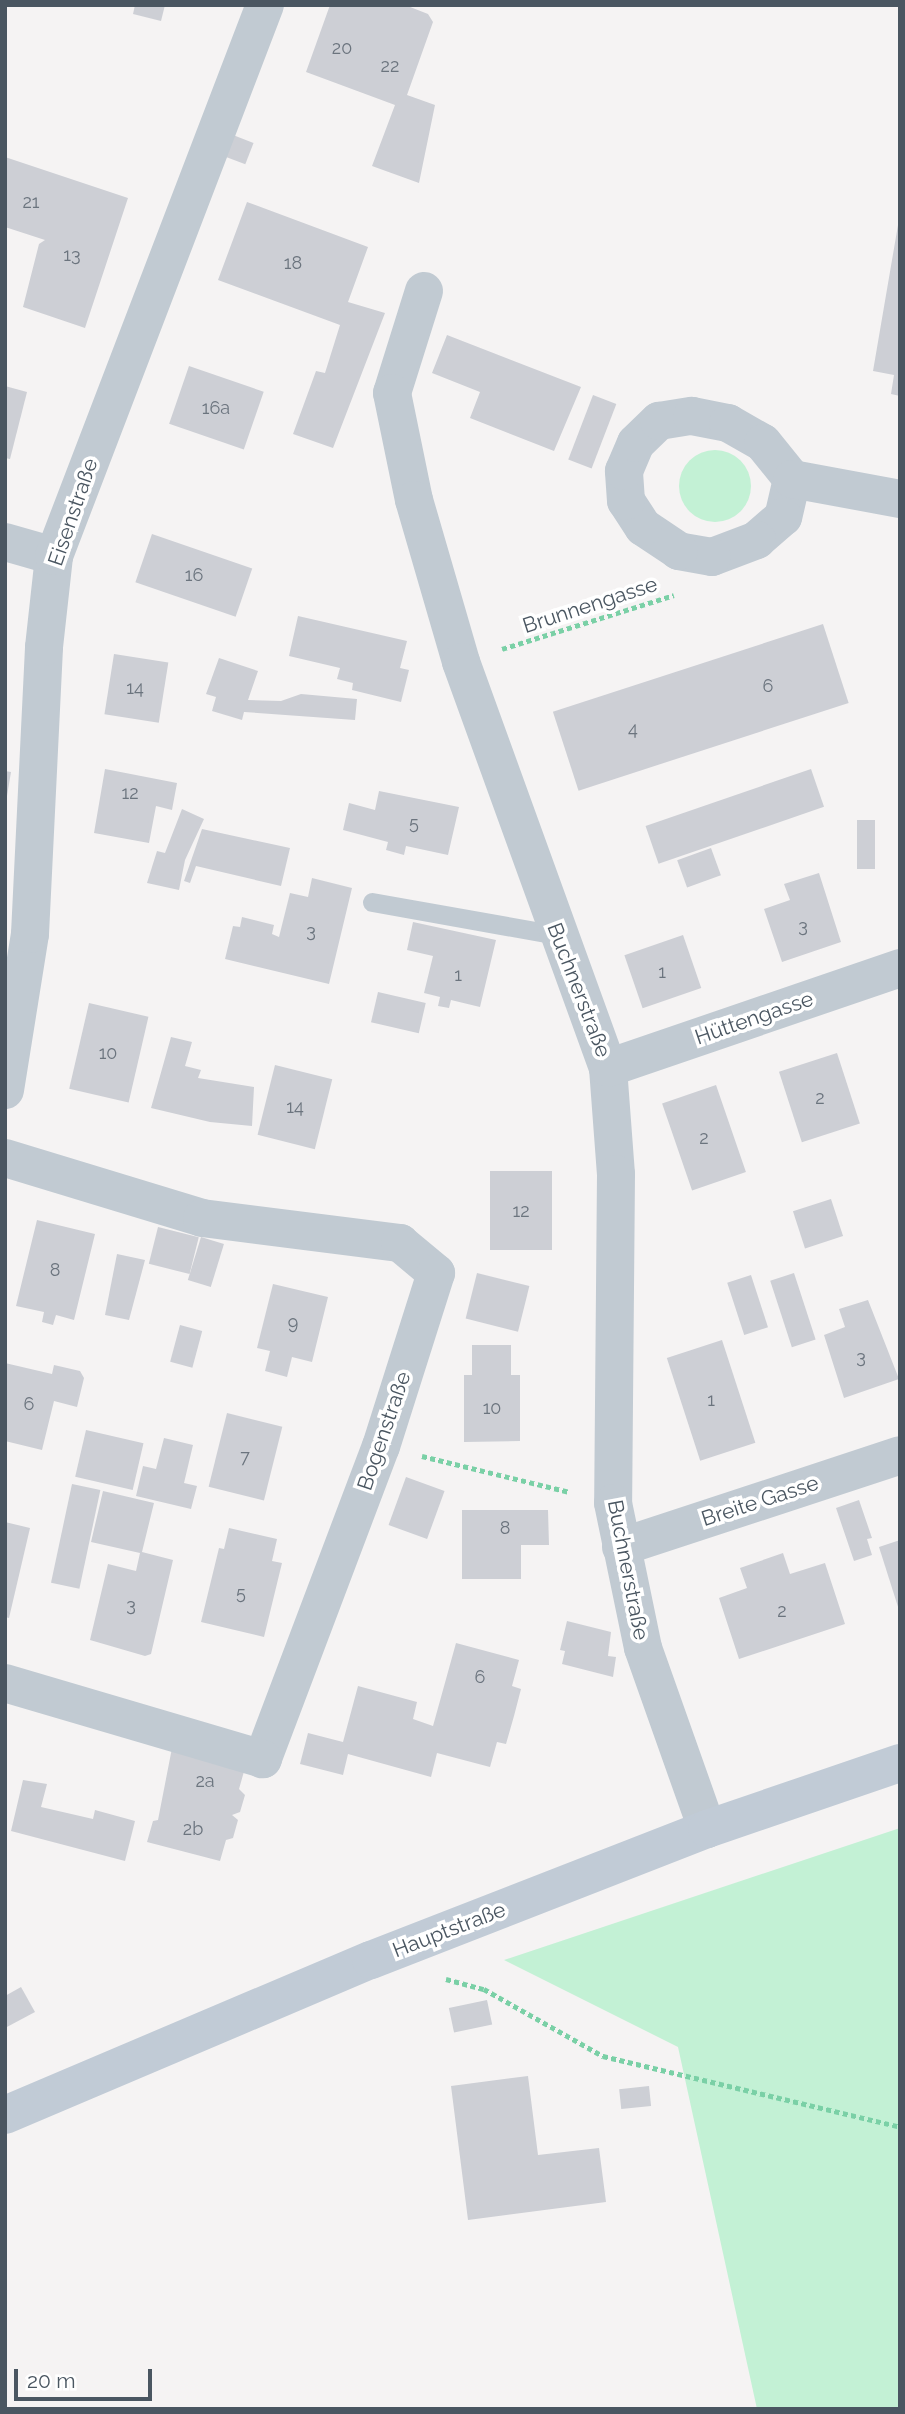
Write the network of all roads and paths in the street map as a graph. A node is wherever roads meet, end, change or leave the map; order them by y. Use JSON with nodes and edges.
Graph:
{"nodes":[{"id":1,"x":265,"y":5,"type":"edge"},
{"id":2,"x":424,"y":291,"type":"dead end"},
{"id":3,"x":792,"y":479,"type":"junction"},
{"id":4,"x":900,"y":499,"type":"edge"},
{"id":5,"x":5,"y":542,"type":"edge"},
{"id":6,"x":54,"y":556,"type":"junction"},
{"id":7,"x":712,"y":557,"type":"junction"},
{"id":8,"x":461,"y":662,"type":"junction"},
{"id":9,"x":372,"y":902,"type":"dead end"},
{"id":10,"x":558,"y":935,"type":"junction"},
{"id":11,"x":900,"y":968,"type":"edge"},
{"id":12,"x":608,"y":1068,"type":"junction"},
{"id":13,"x":5,"y":1090,"type":"edge"},
{"id":14,"x":5,"y":1158,"type":"edge"},
{"id":15,"x":380,"y":1446,"type":"junction"},
{"id":16,"x":900,"y":1455,"type":"edge"},
{"id":17,"x":613,"y":1503,"type":"junction"},
{"id":18,"x":621,"y":1547,"type":"junction"},
{"id":19,"x":5,"y":1684,"type":"edge"},
{"id":20,"x":900,"y":1763,"type":"edge"},
{"id":21,"x":707,"y":1829,"type":"junction"},
{"id":22,"x":434,"y":1976,"type":"dead end"},
{"id":23,"x":5,"y":2115,"type":"edge"},
{"id":24,"x":900,"y":2127,"type":"edge"}],
"edges":[{"from":1,"to":6,"type":"street","name":"Eisenstraße"},
{"from":2,"to":8,"type":"street","name":"Buchnerstraße"},
{"from":3,"to":4,"type":"street"},
{"from":3,"to":7,"type":"street"},
{"from":3,"to":7,"type":"street"},
{"from":5,"to":6,"type":"street"},
{"from":6,"to":13,"type":"street","name":"Eisenstraße"},
{"from":7,"to":8,"type":"path","name":"Brunnengasse"},
{"from":8,"to":10,"type":"street","name":"Buchnerstraße"},
{"from":9,"to":10,"type":"lane"},
{"from":10,"to":12,"type":"street","name":"Buchnerstraße"},
{"from":11,"to":12,"type":"street","name":"Hüttengasse"},
{"from":12,"to":17,"type":"street","name":"Buchnerstraße"},
{"from":14,"to":15,"type":"street","name":"Bogenstraße"},
{"from":15,"to":17,"type":"path"},
{"from":15,"to":19,"type":"street","name":"Bogenstraße"},
{"from":16,"to":18,"type":"street","name":"Breite Gasse"},
{"from":17,"to":18,"type":"street","name":"Buchnerstraße"},
{"from":18,"to":21,"type":"street","name":"Buchnerstraße"},
{"from":20,"to":21,"type":"main road","name":"Hauptstraße"},
{"from":21,"to":23,"type":"main road","name":"Hauptstraße"},
{"from":22,"to":24,"type":"path"}]}
